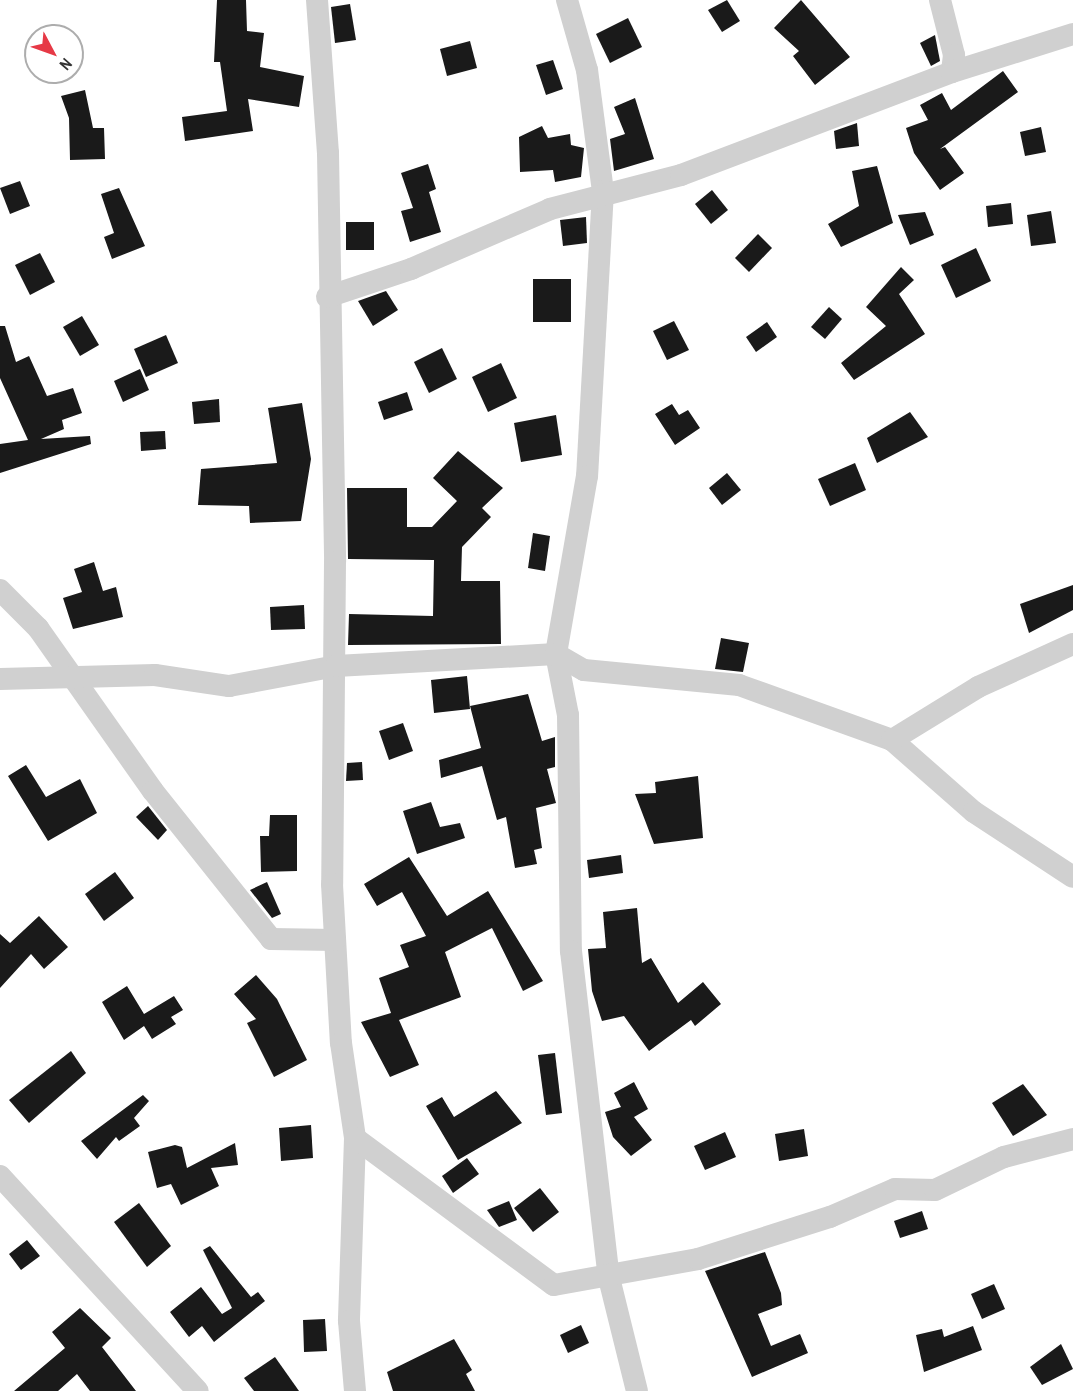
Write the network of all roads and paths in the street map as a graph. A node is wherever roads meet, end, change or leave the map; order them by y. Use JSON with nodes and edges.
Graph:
{"nodes":[{"id":1,"x":317,"y":0,"type":"edge"},
{"id":2,"x":567,"y":0,"type":"edge"},
{"id":3,"x":940,"y":0,"type":"edge"},
{"id":4,"x":1073,"y":34,"type":"edge"},
{"id":5,"x":952,"y":72,"type":"junction"},
{"id":6,"x":603,"y":190,"type":"junction"},
{"id":7,"x":327,"y":297,"type":"junction"},
{"id":8,"x":0,"y":590,"type":"edge"},
{"id":9,"x":1073,"y":644,"type":"edge"},
{"id":10,"x":556,"y":654,"type":"junction"},
{"id":11,"x":336,"y":666,"type":"junction"},
{"id":12,"x":72,"y":674,"type":"junction"},
{"id":13,"x":0,"y":679,"type":"edge"},
{"id":14,"x":892,"y":740,"type":"junction"},
{"id":15,"x":1073,"y":877,"type":"edge"},
{"id":16,"x":335,"y":940,"type":"junction"},
{"id":17,"x":355,"y":1138,"type":"junction"},
{"id":18,"x":1073,"y":1139,"type":"edge"},
{"id":19,"x":0,"y":1176,"type":"edge"},
{"id":20,"x":609,"y":1278,"type":"junction"},
{"id":21,"x":198,"y":1391,"type":"edge"},
{"id":22,"x":355,"y":1391,"type":"edge"},
{"id":23,"x":637,"y":1391,"type":"edge"}],
"edges":[{"from":1,"to":7,"type":"street"},
{"from":2,"to":6,"type":"street"},
{"from":3,"to":5,"type":"street"},
{"from":4,"to":5,"type":"street"},
{"from":5,"to":6,"type":"street"},
{"from":6,"to":7,"type":"street"},
{"from":6,"to":10,"type":"street"},
{"from":7,"to":11,"type":"street"},
{"from":8,"to":12,"type":"street"},
{"from":9,"to":14,"type":"street"},
{"from":10,"to":11,"type":"street"},
{"from":10,"to":14,"type":"street"},
{"from":10,"to":20,"type":"street"},
{"from":11,"to":12,"type":"street"},
{"from":11,"to":16,"type":"street"},
{"from":12,"to":13,"type":"street"},
{"from":12,"to":16,"type":"street"},
{"from":14,"to":15,"type":"street"},
{"from":16,"to":17,"type":"street"},
{"from":17,"to":20,"type":"street"},
{"from":17,"to":22,"type":"street"},
{"from":18,"to":20,"type":"street"},
{"from":19,"to":21,"type":"street"},
{"from":20,"to":23,"type":"street"}]}
